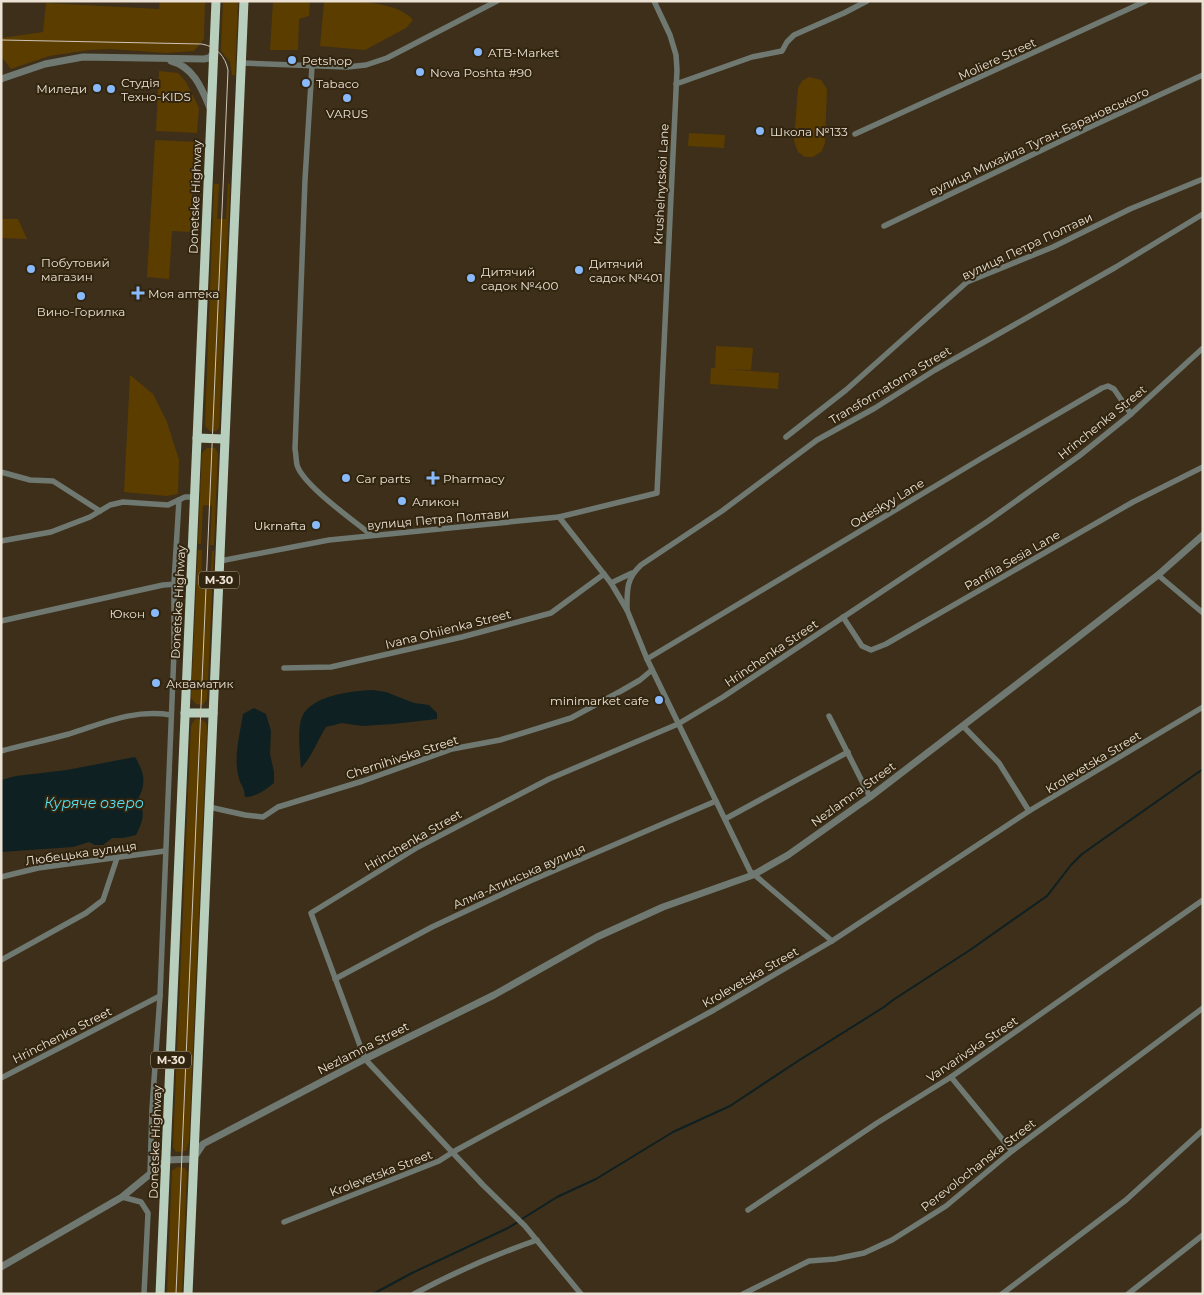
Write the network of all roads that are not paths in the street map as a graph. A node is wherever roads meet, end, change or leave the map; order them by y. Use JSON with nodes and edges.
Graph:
{"nodes":[{"id":1,"x":216,"y":1,"type":"edge"},
{"id":2,"x":244,"y":1,"type":"edge"},
{"id":3,"x":497,"y":1,"type":"edge"},
{"id":4,"x":654,"y":1,"type":"edge"},
{"id":5,"x":867,"y":1,"type":"edge"},
{"id":6,"x":1146,"y":1,"type":"edge"},
{"id":7,"x":213,"y":54,"type":"junction"},
{"id":8,"x":164,"y":59,"type":"junction"},
{"id":9,"x":242,"y":63,"type":"junction"},
{"id":10,"x":312,"y":66,"type":"junction"},
{"id":11,"x":1203,"y":75,"type":"edge"},
{"id":12,"x":1,"y":79,"type":"edge"},
{"id":13,"x":676,"y":84,"type":"junction"},
{"id":14,"x":210,"y":109,"type":"junction"},
{"id":15,"x":855,"y":134,"type":"dead end"},
{"id":16,"x":1203,"y":179,"type":"edge"},
{"id":17,"x":1203,"y":214,"type":"edge"},
{"id":18,"x":884,"y":226,"type":"dead end"},
{"id":19,"x":1203,"y":348,"type":"edge"},
{"id":20,"x":1131,"y":414,"type":"junction"},
{"id":21,"x":197,"y":438,"type":"junction"},
{"id":22,"x":786,"y":438,"type":"dead end"},
{"id":23,"x":224,"y":439,"type":"junction"},
{"id":24,"x":1203,"y":467,"type":"edge"},
{"id":25,"x":1,"y":472,"type":"edge"},
{"id":26,"x":658,"y":493,"type":"joint"},
{"id":27,"x":194,"y":497,"type":"junction"},
{"id":28,"x":179,"y":500,"type":"junction"},
{"id":29,"x":100,"y":512,"type":"junction"},
{"id":30,"x":559,"y":517,"type":"junction"},
{"id":31,"x":370,"y":534,"type":"junction"},
{"id":32,"x":1203,"y":535,"type":"edge"},
{"id":33,"x":1,"y":541,"type":"edge"},
{"id":34,"x":220,"y":561,"type":"junction"},
{"id":35,"x":632,"y":573,"type":"junction"},
{"id":36,"x":604,"y":574,"type":"junction"},
{"id":37,"x":1158,"y":575,"type":"junction"},
{"id":38,"x":174,"y":583,"type":"junction"},
{"id":39,"x":191,"y":583,"type":"junction"},
{"id":40,"x":611,"y":583,"type":"junction"},
{"id":41,"x":627,"y":610,"type":"junction"},
{"id":42,"x":1203,"y":613,"type":"edge"},
{"id":43,"x":844,"y":617,"type":"junction"},
{"id":44,"x":1,"y":622,"type":"edge"},
{"id":45,"x":646,"y":659,"type":"junction"},
{"id":46,"x":284,"y":668,"type":"dead end"},
{"id":47,"x":652,"y":670,"type":"junction"},
{"id":48,"x":1203,"y":706,"type":"edge"},
{"id":49,"x":185,"y":713,"type":"junction"},
{"id":50,"x":213,"y":713,"type":"junction"},
{"id":51,"x":170,"y":715,"type":"junction"},
{"id":52,"x":829,"y":716,"type":"dead end"},
{"id":53,"x":678,"y":724,"type":"junction"},
{"id":54,"x":963,"y":726,"type":"junction"},
{"id":55,"x":1,"y":751,"type":"edge"},
{"id":56,"x":848,"y":752,"type":"junction"},
{"id":57,"x":870,"y":797,"type":"junction"},
{"id":58,"x":716,"y":801,"type":"junction"},
{"id":59,"x":209,"y":807,"type":"junction"},
{"id":60,"x":1030,"y":812,"type":"junction"},
{"id":61,"x":725,"y":819,"type":"junction"},
{"id":62,"x":165,"y":837,"type":"junction"},
{"id":63,"x":180,"y":838,"type":"junction"},
{"id":64,"x":165,"y":851,"type":"junction"},
{"id":65,"x":117,"y":858,"type":"junction"},
{"id":66,"x":753,"y":875,"type":"junction"},
{"id":67,"x":1,"y":877,"type":"edge"},
{"id":68,"x":1203,"y":900,"type":"edge"},
{"id":69,"x":832,"y":941,"type":"junction"},
{"id":70,"x":1,"y":960,"type":"edge"},
{"id":71,"x":335,"y":978,"type":"junction"},
{"id":72,"x":160,"y":996,"type":"junction"},
{"id":73,"x":1203,"y":1008,"type":"edge"},
{"id":74,"x":365,"y":1059,"type":"junction"},
{"id":75,"x":951,"y":1077,"type":"junction"},
{"id":76,"x":1,"y":1078,"type":"edge"},
{"id":77,"x":1203,"y":1130,"type":"edge"},
{"id":78,"x":453,"y":1152,"type":"junction"},
{"id":79,"x":1012,"y":1152,"type":"junction"},
{"id":80,"x":193,"y":1159,"type":"junction"},
{"id":81,"x":167,"y":1160,"type":"junction"},
{"id":82,"x":150,"y":1175,"type":"junction"},
{"id":83,"x":122,"y":1197,"type":"junction"},
{"id":84,"x":748,"y":1210,"type":"dead end"},
{"id":85,"x":284,"y":1222,"type":"dead end"},
{"id":86,"x":1203,"y":1235,"type":"edge"},
{"id":87,"x":537,"y":1240,"type":"junction"},
{"id":88,"x":1,"y":1267,"type":"edge"},
{"id":89,"x":144,"y":1294,"type":"edge"},
{"id":90,"x":160,"y":1294,"type":"edge"},
{"id":91,"x":188,"y":1294,"type":"edge"},
{"id":92,"x":414,"y":1294,"type":"edge"},
{"id":93,"x":580,"y":1294,"type":"edge"},
{"id":94,"x":743,"y":1294,"type":"edge"},
{"id":95,"x":1002,"y":1294,"type":"edge"},
{"id":96,"x":1128,"y":1294,"type":"edge"}],
"edges":[{"from":1,"to":7,"type":"highway","name":"Donetske Highway","number":"М-30"},
{"from":2,"to":9,"type":"highway","number":"М-30"},
{"from":3,"to":10,"type":"street"},
{"from":4,"to":13,"type":"street","name":"Krushelnytskoi Lane"},
{"from":5,"to":13,"type":"street"},
{"from":6,"to":15,"type":"street","name":"Moliere Street"},
{"from":7,"to":8,"type":"street"},
{"from":7,"to":14,"type":"highway","name":"Donetske Highway","number":"М-30"},
{"from":8,"to":12,"type":"street"},
{"from":8,"to":14,"type":"street"},
{"from":9,"to":10,"type":"street"},
{"from":9,"to":23,"type":"highway","number":"М-30"},
{"from":10,"to":31,"type":"street"},
{"from":11,"to":18,"type":"street","name":"вулиця Михайла Туган-Барановського"},
{"from":13,"to":26,"type":"street","name":"Krushelnytskoi Lane"},
{"from":14,"to":21,"type":"highway","name":"Donetske Highway","number":"М-30"},
{"from":16,"to":22,"type":"street","name":"вулиця Петра Полтави"},
{"from":17,"to":35,"type":"street","name":"Transformatorna Street"},
{"from":19,"to":20,"type":"street","name":"Hrinchenka Street"},
{"from":20,"to":43,"type":"street","name":"Hrinchenka Street"},
{"from":20,"to":45,"type":"street","name":"Odeskyy Lane"},
{"from":21,"to":23,"type":"highway"},
{"from":21,"to":27,"type":"highway","name":"Donetske Highway","number":"М-30"},
{"from":23,"to":34,"type":"highway","number":"М-30"},
{"from":24,"to":43,"type":"street","name":"Panfila Sesia Lane"},
{"from":25,"to":29,"type":"street"},
{"from":26,"to":30,"type":"street","name":"вулиця Петра Полтави"},
{"from":27,"to":28,"type":"street"},
{"from":27,"to":39,"type":"highway","name":"Donetske Highway","number":"М-30"},
{"from":28,"to":29,"type":"street"},
{"from":28,"to":38,"type":"street","name":"Donetske Highway"},
{"from":29,"to":33,"type":"street"},
{"from":30,"to":31,"type":"street","name":"вулиця Петра Полтави"},
{"from":30,"to":36,"type":"street"},
{"from":31,"to":34,"type":"street","name":"вулиця Петра Полтави"},
{"from":32,"to":37,"type":"street","name":"Nezlamna Street"},
{"from":34,"to":50,"type":"highway","number":"М-30"},
{"from":35,"to":40,"type":"street","name":"Transformatorna Street"},
{"from":35,"to":41,"type":"street"},
{"from":36,"to":40,"type":"street"},
{"from":36,"to":46,"type":"street","name":"Ivana Ohiienka Street"},
{"from":37,"to":42,"type":"street"},
{"from":37,"to":54,"type":"street","name":"Nezlamna Street"},
{"from":38,"to":39,"type":"street"},
{"from":38,"to":44,"type":"street"},
{"from":38,"to":51,"type":"street","name":"Donetske Highway"},
{"from":39,"to":49,"type":"highway","name":"Donetske Highway","number":"М-30"},
{"from":40,"to":41,"type":"street"},
{"from":41,"to":45,"type":"street"},
{"from":43,"to":53,"type":"street","name":"Hrinchenka Street"},
{"from":45,"to":47,"type":"street"},
{"from":47,"to":53,"type":"street"},
{"from":47,"to":59,"type":"street","name":"Chernihivska Street"},
{"from":48,"to":60,"type":"street","name":"Krolevetska Street"},
{"from":49,"to":50,"type":"highway"},
{"from":49,"to":63,"type":"highway","name":"Donetske Highway","number":"М-30"},
{"from":50,"to":59,"type":"highway","number":"М-30"},
{"from":51,"to":55,"type":"street"},
{"from":51,"to":62,"type":"street","name":"Donetske Highway"},
{"from":52,"to":56,"type":"street"},
{"from":53,"to":58,"type":"street"},
{"from":53,"to":71,"type":"street","name":"Hrinchenka Street"},
{"from":54,"to":57,"type":"street","name":"Nezlamna Street"},
{"from":54,"to":60,"type":"street"},
{"from":56,"to":57,"type":"street"},
{"from":56,"to":61,"type":"street"},
{"from":57,"to":66,"type":"street","name":"Nezlamna Street"},
{"from":58,"to":61,"type":"street"},
{"from":58,"to":71,"type":"street","name":"Алма-Атинська вулиця"},
{"from":59,"to":80,"type":"highway","number":"М-30"},
{"from":60,"to":69,"type":"street","name":"Krolevetska Street"},
{"from":61,"to":66,"type":"street"},
{"from":62,"to":63,"type":"street"},
{"from":62,"to":64,"type":"street","name":"Donetske Highway"},
{"from":63,"to":81,"type":"highway","name":"Donetske Highway","number":"М-30"},
{"from":64,"to":65,"type":"street","name":"Любецька вулиця"},
{"from":64,"to":72,"type":"street","name":"Donetske Highway"},
{"from":65,"to":67,"type":"street","name":"Любецька вулиця"},
{"from":65,"to":70,"type":"street"},
{"from":66,"to":69,"type":"street"},
{"from":66,"to":74,"type":"street","name":"Nezlamna Street"},
{"from":68,"to":75,"type":"street","name":"Varvarivska Street"},
{"from":69,"to":78,"type":"street","name":"Krolevetska Street"},
{"from":71,"to":74,"type":"street"},
{"from":72,"to":76,"type":"street","name":"Hrinchenka Street"},
{"from":72,"to":82,"type":"street","name":"Donetske Highway"},
{"from":73,"to":79,"type":"street","name":"Perevolochanska Street"},
{"from":74,"to":78,"type":"street"},
{"from":74,"to":80,"type":"street","name":"Nezlamna Street"},
{"from":75,"to":79,"type":"street"},
{"from":75,"to":84,"type":"street","name":"Varvarivska Street"},
{"from":77,"to":95,"type":"street"},
{"from":78,"to":85,"type":"street","name":"Krolevetska Street"},
{"from":78,"to":87,"type":"street"},
{"from":79,"to":94,"type":"street","name":"Perevolochanska Street"},
{"from":80,"to":81,"type":"street"},
{"from":80,"to":91,"type":"highway","number":"М-30"},
{"from":81,"to":82,"type":"street"},
{"from":81,"to":90,"type":"highway","name":"Donetske Highway","number":"М-30"},
{"from":82,"to":83,"type":"street"},
{"from":83,"to":88,"type":"street"},
{"from":83,"to":89,"type":"street","name":"Donetske Highway"},
{"from":86,"to":96,"type":"street"},
{"from":87,"to":92,"type":"street"},
{"from":87,"to":93,"type":"street"}]}
